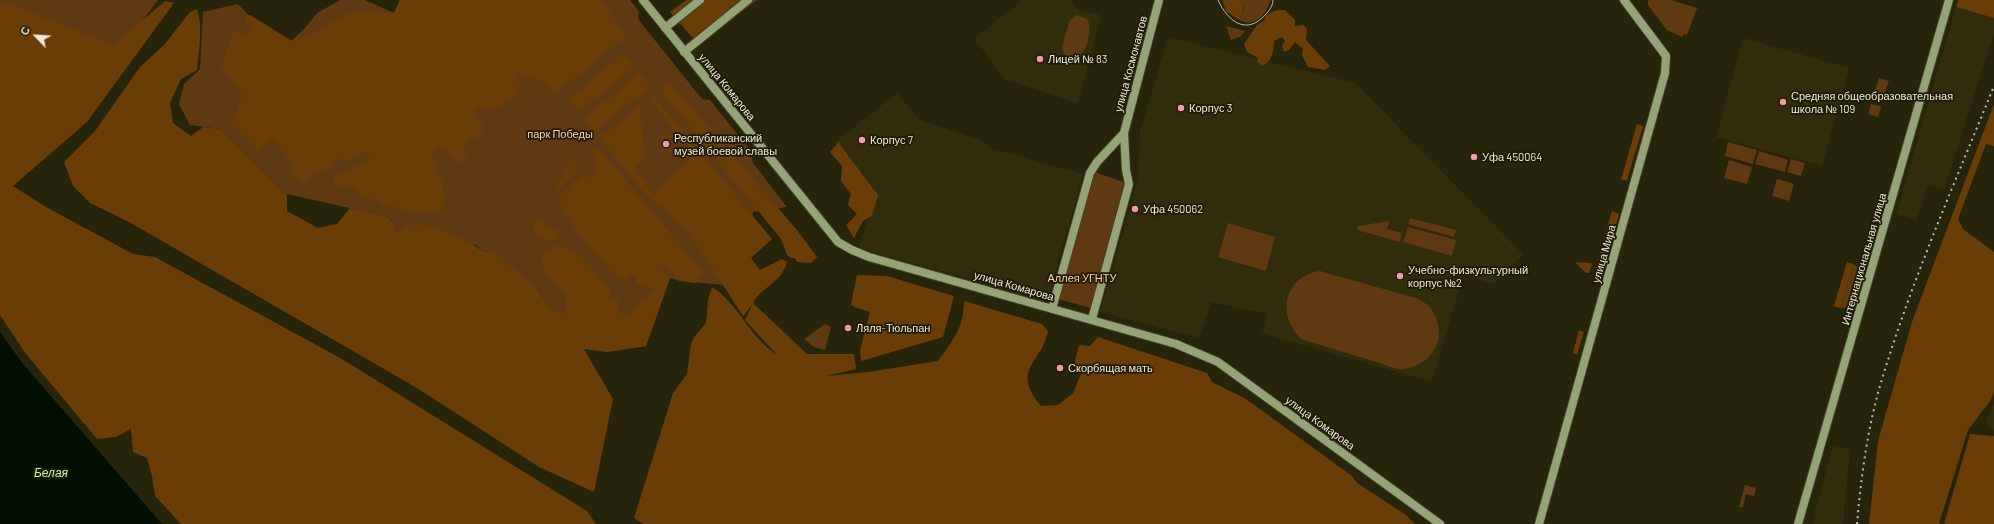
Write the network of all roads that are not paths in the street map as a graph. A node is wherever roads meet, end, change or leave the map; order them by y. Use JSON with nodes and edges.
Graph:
{"nodes":[{"id":1,"x":644,"y":0,"type":"edge"},
{"id":2,"x":700,"y":0,"type":"edge"},
{"id":3,"x":748,"y":0,"type":"edge"},
{"id":4,"x":1159,"y":0,"type":"edge"},
{"id":5,"x":1624,"y":0,"type":"edge"},
{"id":6,"x":1949,"y":0,"type":"edge"},
{"id":7,"x":665,"y":28,"type":"junction"},
{"id":8,"x":684,"y":52,"type":"junction"},
{"id":9,"x":1124,"y":133,"type":"junction"},
{"id":10,"x":1052,"y":309,"type":"junction"},
{"id":11,"x":1092,"y":320,"type":"junction"},
{"id":12,"x":1440,"y":524,"type":"edge"},
{"id":13,"x":1539,"y":524,"type":"edge"},
{"id":14,"x":1798,"y":524,"type":"edge"}],
"edges":[{"from":1,"to":7,"type":"main road","name":"улица Комарова"},
{"from":2,"to":7,"type":"main road"},
{"from":3,"to":8,"type":"main road"},
{"from":4,"to":9,"type":"main road","name":"улица Космонавтов"},
{"from":5,"to":13,"type":"main road","name":"улица Мира"},
{"from":6,"to":14,"type":"main road","name":"Интернациональная улица"},
{"from":7,"to":8,"type":"main road","name":"улица Комарова"},
{"from":8,"to":10,"type":"main road","name":"улица Комарова"},
{"from":9,"to":10,"type":"main road","name":"улица Космонавтов"},
{"from":9,"to":11,"type":"main road","name":"улица Космонавтов"},
{"from":10,"to":11,"type":"main road","name":"улица Комарова"},
{"from":11,"to":12,"type":"main road","name":"улица Комарова"}]}
